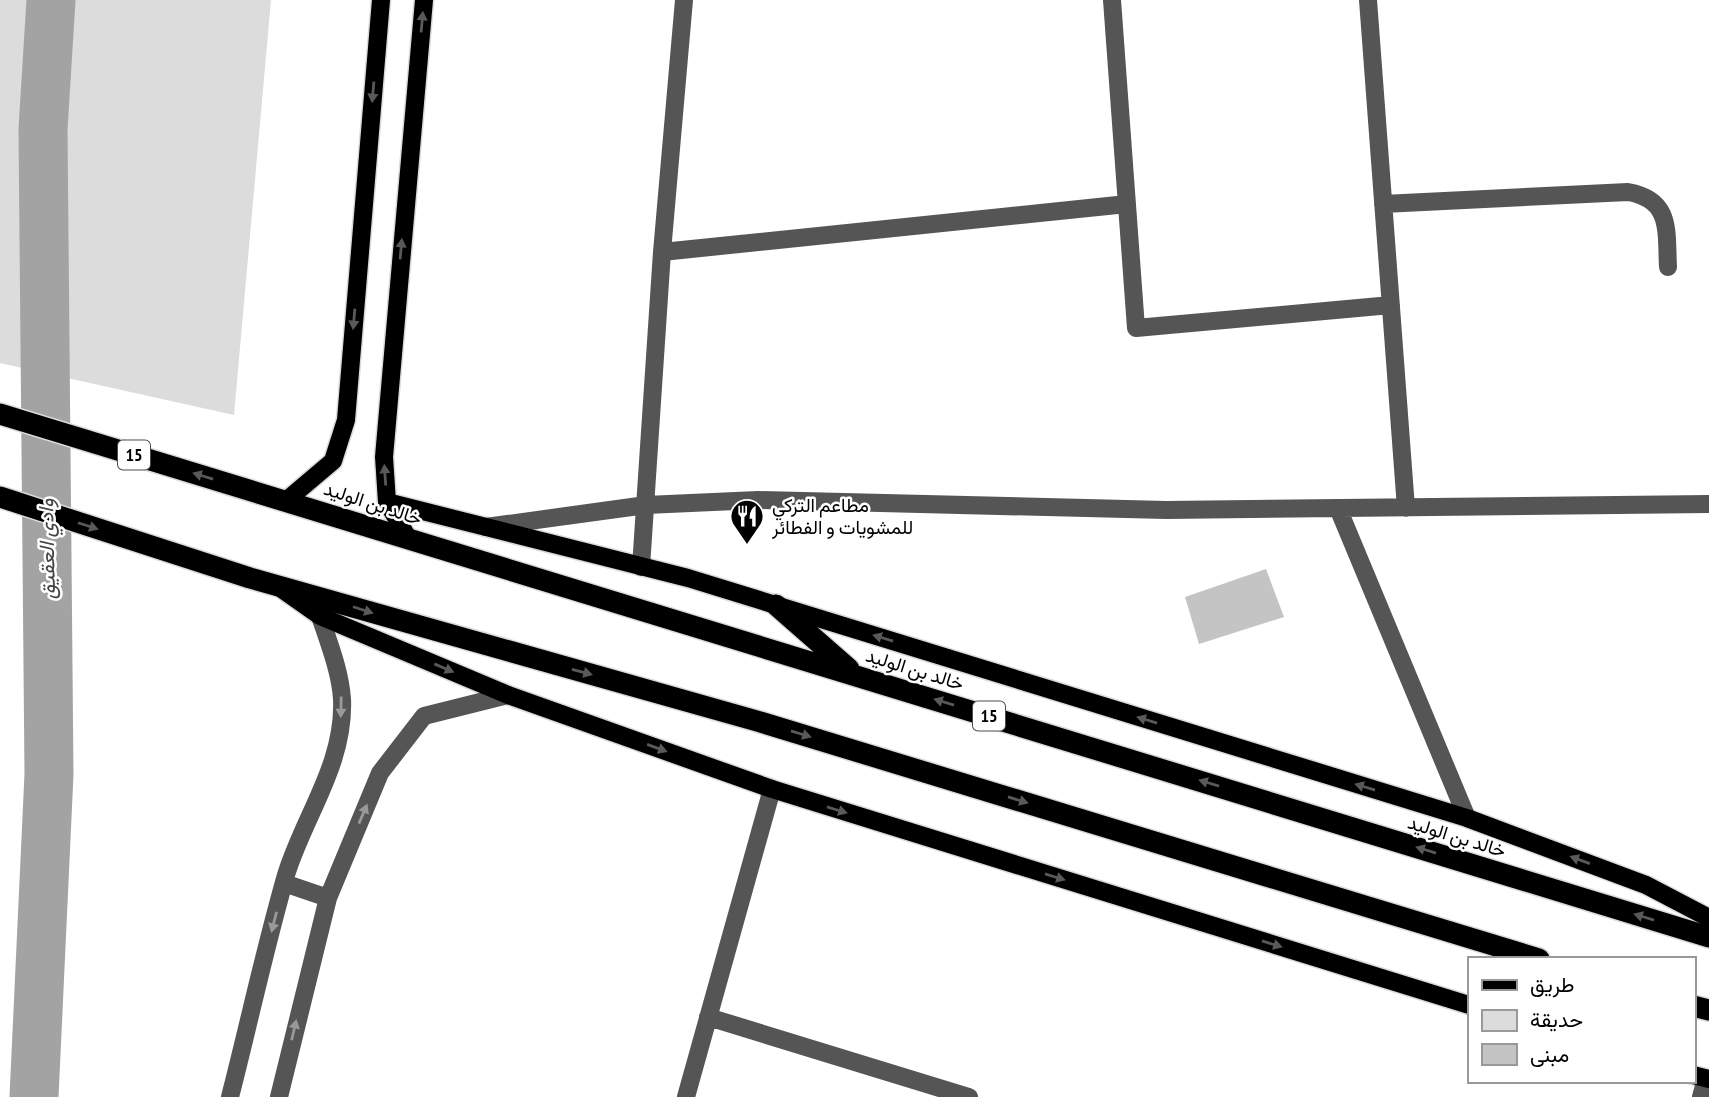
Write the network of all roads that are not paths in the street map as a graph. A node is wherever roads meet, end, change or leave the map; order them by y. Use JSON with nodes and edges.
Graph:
{"nodes":[{"id":1,"x":381,"y":0,"type":"edge"},
{"id":2,"x":424,"y":0,"type":"edge"},
{"id":3,"x":684,"y":0,"type":"edge"},
{"id":4,"x":1112,"y":0,"type":"edge"},
{"id":5,"x":1367,"y":0,"type":"edge"},
{"id":6,"x":1127,"y":204,"type":"junction"},
{"id":7,"x":1383,"y":204,"type":"junction"},
{"id":8,"x":662,"y":252,"type":"junction"},
{"id":9,"x":1668,"y":267,"type":"dead end"},
{"id":10,"x":1391,"y":305,"type":"junction"},
{"id":11,"x":0,"y":414,"type":"edge"},
{"id":12,"x":0,"y":497,"type":"edge"},
{"id":13,"x":278,"y":498,"type":"junction"},
{"id":14,"x":387,"y":502,"type":"junction"},
{"id":15,"x":1709,"y":503,"type":"edge"},
{"id":16,"x":646,"y":505,"type":"junction"},
{"id":17,"x":1338,"y":508,"type":"junction"},
{"id":18,"x":1406,"y":508,"type":"junction"},
{"id":19,"x":481,"y":527,"type":"junction"},
{"id":20,"x":408,"y":538,"type":"junction"},
{"id":21,"x":641,"y":567,"type":"junction"},
{"id":22,"x":274,"y":584,"type":"junction"},
{"id":23,"x":313,"y":594,"type":"junction"},
{"id":24,"x":776,"y":605,"type":"junction"},
{"id":25,"x":320,"y":616,"type":"junction"},
{"id":26,"x":856,"y":675,"type":"junction"},
{"id":27,"x":508,"y":695,"type":"junction"},
{"id":28,"x":772,"y":789,"type":"junction"},
{"id":29,"x":1467,"y":818,"type":"junction"},
{"id":30,"x":284,"y":883,"type":"junction"},
{"id":31,"x":328,"y":898,"type":"junction"},
{"id":32,"x":1709,"y":918,"type":"edge"},
{"id":33,"x":1709,"y":937,"type":"edge"},
{"id":34,"x":1532,"y":957,"type":"edge"},
{"id":35,"x":1468,"y":1005,"type":"edge"},
{"id":36,"x":708,"y":1017,"type":"junction"},
{"id":37,"x":1703,"y":1078,"type":"edge"},
{"id":38,"x":230,"y":1097,"type":"edge"},
{"id":39,"x":279,"y":1097,"type":"edge"},
{"id":40,"x":686,"y":1097,"type":"edge"},
{"id":41,"x":969,"y":1097,"type":"edge"},
{"id":42,"x":1701,"y":1097,"type":"edge"}],
"edges":[{"from":1,"to":13,"type":"main road","one_way":true},
{"from":14,"to":2,"type":"main road","one_way":true},
{"from":3,"to":8,"type":"street"},
{"from":4,"to":6,"type":"street"},
{"from":5,"to":7,"type":"street"},
{"from":6,"to":8,"type":"street"},
{"from":6,"to":10,"type":"street"},
{"from":7,"to":9,"type":"street"},
{"from":7,"to":10,"type":"street"},
{"from":8,"to":16,"type":"street"},
{"from":10,"to":18,"type":"street"},
{"from":13,"to":11,"type":"highway","number":"15","one_way":true},
{"from":12,"to":22,"type":"highway","one_way":true},
{"from":13,"to":20,"type":"highway","name":"خالد بن الوليد","number":"15"},
{"from":14,"to":19,"type":"main road"},
{"from":14,"to":20,"type":"main road"},
{"from":15,"to":18,"type":"street"},
{"from":16,"to":17,"type":"street"},
{"from":16,"to":19,"type":"street"},
{"from":16,"to":21,"type":"street"},
{"from":17,"to":18,"type":"street"},
{"from":17,"to":29,"type":"street"},
{"from":19,"to":21,"type":"main road"},
{"from":20,"to":26,"type":"highway","name":"خالد بن الوليد","number":"15"},
{"from":21,"to":24,"type":"main road"},
{"from":22,"to":23,"type":"highway"},
{"from":22,"to":25,"type":"main road"},
{"from":23,"to":25,"type":"street"},
{"from":23,"to":34,"type":"highway","one_way":true},
{"from":24,"to":26,"type":"highway"},
{"from":29,"to":24,"type":"main road","one_way":true},
{"from":25,"to":27,"type":"main road","one_way":true},
{"from":25,"to":30,"type":"street","one_way":true},
{"from":33,"to":26,"type":"highway","name":"خالد بن الوليد","number":"15","one_way":true},
{"from":27,"to":28,"type":"main road","one_way":true},
{"from":31,"to":27,"type":"street","one_way":true},
{"from":28,"to":35,"type":"main road","one_way":true},
{"from":28,"to":36,"type":"street"},
{"from":32,"to":29,"type":"main road","one_way":true},
{"from":30,"to":31,"type":"street"},
{"from":30,"to":38,"type":"street","one_way":true},
{"from":39,"to":31,"type":"street","one_way":true},
{"from":36,"to":40,"type":"street"},
{"from":36,"to":41,"type":"street"},
{"from":37,"to":42,"type":"street"}]}
